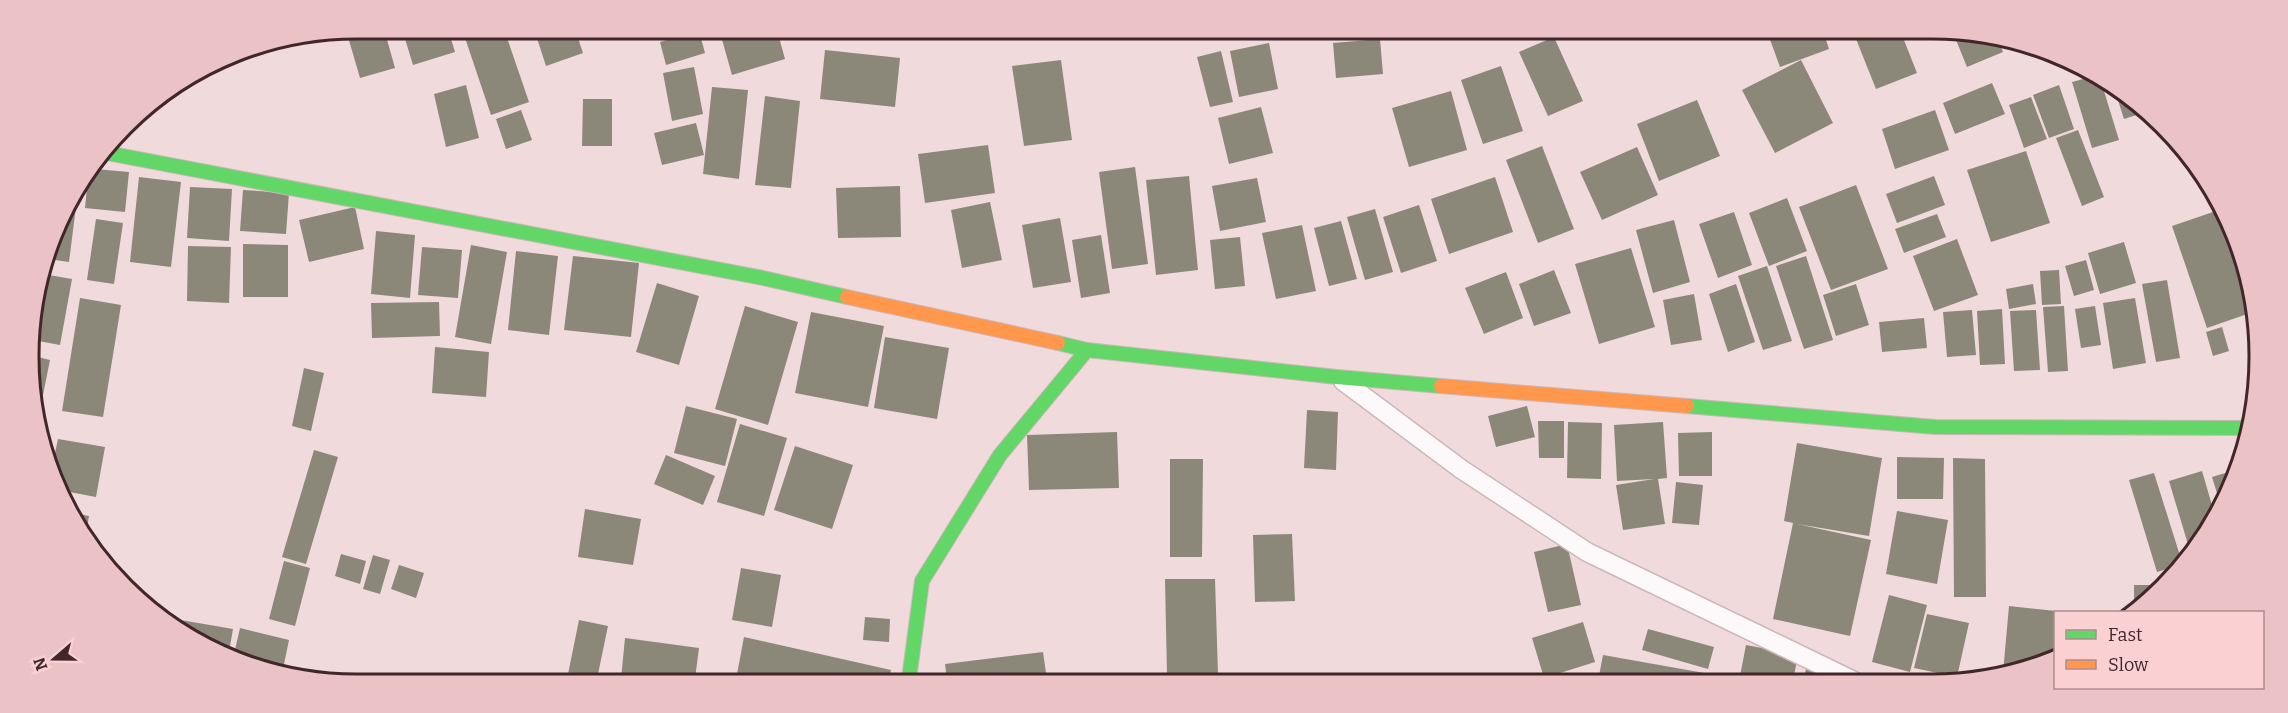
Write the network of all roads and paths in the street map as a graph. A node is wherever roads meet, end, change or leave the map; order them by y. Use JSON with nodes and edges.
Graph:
{"nodes":[{"id":1,"x":112,"y":154,"type":"edge"},
{"id":2,"x":1086,"y":350,"type":"junction"},
{"id":3,"x":1337,"y":377,"type":"junction"},
{"id":4,"x":2241,"y":427,"type":"edge"},
{"id":5,"x":910,"y":674,"type":"edge"},
{"id":6,"x":1840,"y":674,"type":"edge"}],
"edges":[{"from":1,"to":2,"type":"main road"},
{"from":2,"to":3,"type":"main road"},
{"from":2,"to":5,"type":"main road"},
{"from":3,"to":4,"type":"main road"},
{"from":3,"to":6,"type":"lane"}]}
